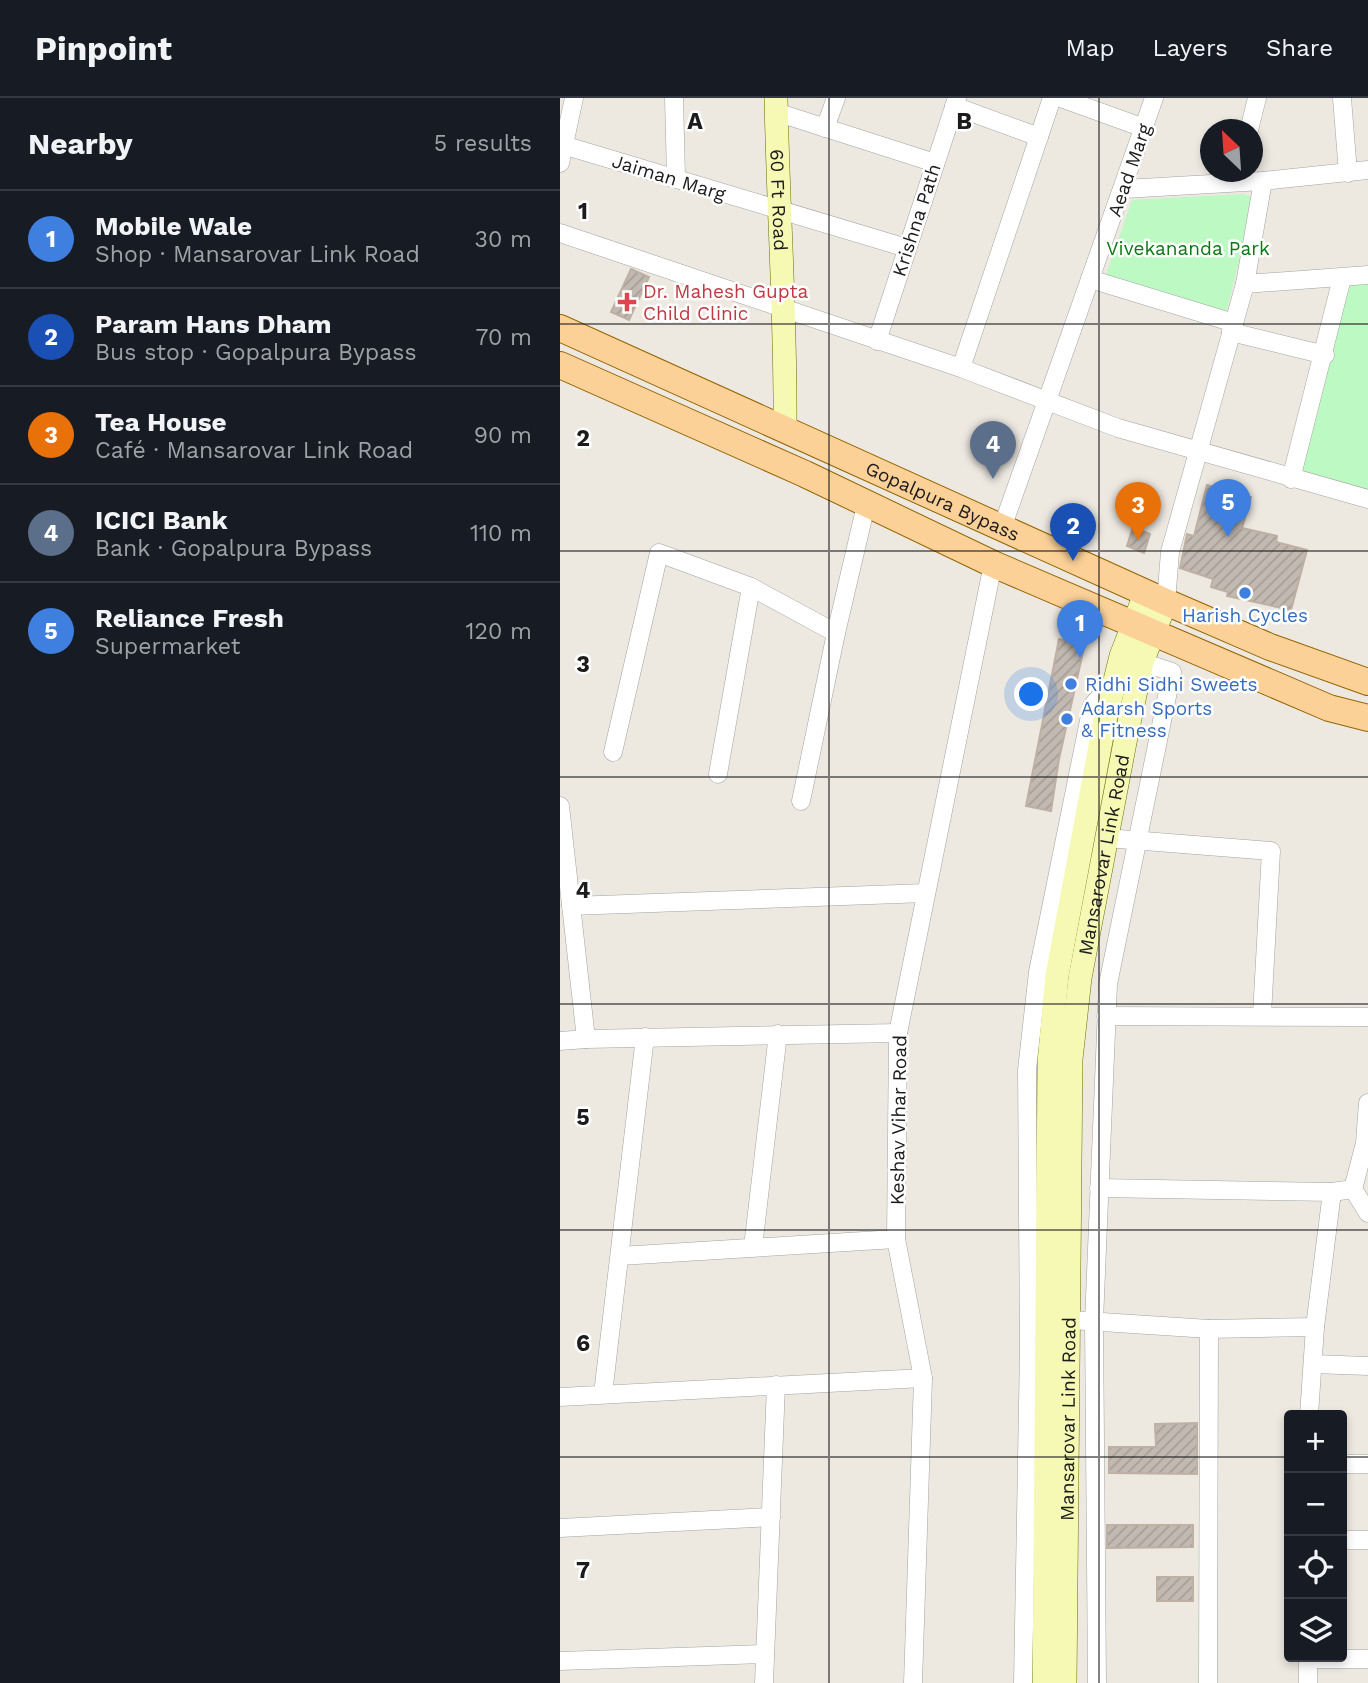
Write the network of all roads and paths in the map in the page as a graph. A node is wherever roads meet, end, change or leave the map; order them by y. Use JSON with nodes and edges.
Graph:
{"nodes":[{"id":1,"x":574,"y":98,"type":"edge"},
{"id":2,"x":674,"y":98,"type":"edge"},
{"id":3,"x":836,"y":98,"type":"edge"},
{"id":4,"x":1052,"y":98,"type":"edge"},
{"id":5,"x":1061,"y":98,"type":"edge"},
{"id":6,"x":1154,"y":98,"type":"edge"},
{"id":7,"x":1257,"y":98,"type":"edge"},
{"id":8,"x":1342,"y":98,"type":"edge"},
{"id":9,"x":956,"y":102,"type":"edge"},
{"id":10,"x":776,"y":105,"type":"edge"},
{"id":11,"x":1252,"y":119,"type":"edge"},
{"id":12,"x":825,"y":128,"type":"junction"},
{"id":13,"x":1144,"y":128,"type":"junction"},
{"id":14,"x":1039,"y":137,"type":"junction"},
{"id":15,"x":561,"y":151,"type":"edge"},
{"id":16,"x":935,"y":163,"type":"junction"},
{"id":17,"x":1368,"y":170,"type":"edge"},
{"id":18,"x":1348,"y":173,"type":"junction"},
{"id":19,"x":676,"y":177,"type":"junction"},
{"id":20,"x":1200,"y":181,"type":"edge"},
{"id":21,"x":1263,"y":181,"type":"edge"},
{"id":22,"x":1263,"y":182,"type":"edge"},
{"id":23,"x":1124,"y":189,"type":"junction"},
{"id":24,"x":778,"y":212,"type":"junction"},
{"id":25,"x":560,"y":233,"type":"edge"},
{"id":26,"x":907,"y":248,"type":"junction"},
{"id":27,"x":1368,"y":275,"type":"edge"},
{"id":28,"x":1342,"y":278,"type":"junction"},
{"id":29,"x":1090,"y":279,"type":"junction"},
{"id":30,"x":1245,"y":284,"type":"junction"},
{"id":31,"x":786,"y":311,"type":"junction"},
{"id":32,"x":560,"y":328,"type":"edge"},
{"id":33,"x":1233,"y":328,"type":"junction"},
{"id":34,"x":877,"y":341,"type":"junction"},
{"id":35,"x":1325,"y":355,"type":"junction"},
{"id":36,"x":560,"y":365,"type":"edge"},
{"id":37,"x":961,"y":368,"type":"junction"},
{"id":38,"x":1049,"y":401,"type":"junction"},
{"id":39,"x":785,"y":428,"type":"junction"},
{"id":40,"x":1199,"y":452,"type":"junction"},
{"id":41,"x":1292,"y":479,"type":"junction"},
{"id":42,"x":1368,"y":499,"type":"edge"},
{"id":43,"x":866,"y":505,"type":"junction"},
{"id":44,"x":1002,"y":528,"type":"junction"},
{"id":45,"x":993,"y":564,"type":"junction"},
{"id":46,"x":751,"y":587,"type":"junction"},
{"id":47,"x":1156,"y":597,"type":"junction"},
{"id":48,"x":1143,"y":629,"type":"junction"},
{"id":49,"x":836,"y":633,"type":"junction"},
{"id":50,"x":1142,"y":662,"type":"junction"},
{"id":51,"x":1368,"y":682,"type":"edge"},
{"id":52,"x":1368,"y":718,"type":"edge"},
{"id":53,"x":613,"y":752,"type":"dead end"},
{"id":54,"x":718,"y":774,"type":"dead end"},
{"id":55,"x":800,"y":802,"type":"dead end"},
{"id":56,"x":560,"y":806,"type":"edge"},
{"id":57,"x":1106,"y":838,"type":"junction"},
{"id":58,"x":1138,"y":842,"type":"junction"},
{"id":59,"x":926,"y":893,"type":"junction"},
{"id":60,"x":571,"y":906,"type":"junction"},
{"id":61,"x":1058,"y":975,"type":"junction"},
{"id":62,"x":1108,"y":984,"type":"junction"},
{"id":63,"x":1262,"y":1015,"type":"junction"},
{"id":64,"x":1106,"y":1016,"type":"junction"},
{"id":65,"x":1368,"y":1017,"type":"edge"},
{"id":66,"x":898,"y":1032,"type":"junction"},
{"id":67,"x":778,"y":1034,"type":"junction"},
{"id":68,"x":645,"y":1037,"type":"junction"},
{"id":69,"x":586,"y":1039,"type":"junction"},
{"id":70,"x":560,"y":1041,"type":"edge"},
{"id":71,"x":1368,"y":1103,"type":"edge"},
{"id":72,"x":1099,"y":1188,"type":"junction"},
{"id":73,"x":1353,"y":1189,"type":"junction"},
{"id":74,"x":1332,"y":1192,"type":"junction"},
{"id":75,"x":1368,"y":1213,"type":"edge"},
{"id":76,"x":896,"y":1239,"type":"junction"},
{"id":77,"x":753,"y":1247,"type":"junction"},
{"id":78,"x":620,"y":1256,"type":"junction"},
{"id":79,"x":1071,"y":1320,"type":"junction"},
{"id":80,"x":1094,"y":1321,"type":"junction"},
{"id":81,"x":1315,"y":1327,"type":"junction"},
{"id":82,"x":1209,"y":1329,"type":"junction"},
{"id":83,"x":1038,"y":1350,"type":"junction"},
{"id":84,"x":1312,"y":1364,"type":"junction"},
{"id":85,"x":1368,"y":1366,"type":"edge"},
{"id":86,"x":923,"y":1378,"type":"junction"},
{"id":87,"x":776,"y":1385,"type":"junction"},
{"id":88,"x":603,"y":1394,"type":"junction"},
{"id":89,"x":560,"y":1397,"type":"edge"},
{"id":90,"x":1309,"y":1410,"type":"edge"},
{"id":91,"x":1347,"y":1464,"type":"edge"},
{"id":92,"x":1368,"y":1464,"type":"edge"},
{"id":93,"x":1057,"y":1481,"type":"junction"},
{"id":94,"x":771,"y":1517,"type":"junction"},
{"id":95,"x":560,"y":1528,"type":"edge"},
{"id":96,"x":1347,"y":1540,"type":"edge"},
{"id":97,"x":1368,"y":1540,"type":"edge"},
{"id":98,"x":765,"y":1654,"type":"junction"},
{"id":99,"x":1347,"y":1659,"type":"edge"},
{"id":100,"x":1368,"y":1659,"type":"edge"},
{"id":101,"x":560,"y":1661,"type":"edge"},
{"id":102,"x":1308,"y":1662,"type":"edge"},
{"id":103,"x":764,"y":1683,"type":"edge"},
{"id":104,"x":913,"y":1683,"type":"edge"},
{"id":105,"x":1023,"y":1683,"type":"edge"},
{"id":106,"x":1044,"y":1683,"type":"edge"},
{"id":107,"x":1065,"y":1683,"type":"edge"},
{"id":108,"x":1097,"y":1683,"type":"edge"},
{"id":109,"x":1209,"y":1683,"type":"edge"},
{"id":110,"x":1308,"y":1683,"type":"edge"}],
"edges":[{"from":1,"to":15,"type":"street"},
{"from":2,"to":19,"type":"street"},
{"from":3,"to":12,"type":"street"},
{"from":4,"to":14,"type":"street"},
{"from":5,"to":13,"type":"street"},
{"from":6,"to":13,"type":"street","name":"Aead Marg"},
{"from":7,"to":11,"type":"street"},
{"from":8,"to":18,"type":"street"},
{"from":9,"to":14,"type":"street"},
{"from":9,"to":16,"type":"street","name":"Krishna Path"},
{"from":10,"to":12,"type":"street"},
{"from":10,"to":24,"type":"street","name":"60 Ft Road"},
{"from":12,"to":16,"type":"street"},
{"from":13,"to":23,"type":"street","name":"Aead Marg"},
{"from":14,"to":37,"type":"street"},
{"from":15,"to":19,"type":"street","name":"Jaiman Marg"},
{"from":16,"to":26,"type":"street","name":"Krishna Path"},
{"from":17,"to":18,"type":"street"},
{"from":18,"to":21,"type":"street"},
{"from":19,"to":24,"type":"street","name":"Jaiman Marg"},
{"from":20,"to":23,"type":"street"},
{"from":22,"to":30,"type":"street","name":"Mansarovar Link Road"},
{"from":23,"to":29,"type":"street","name":"Aead Marg"},
{"from":24,"to":26,"type":"street","name":"Jaiman Marg"},
{"from":24,"to":31,"type":"street","name":"60 Ft Road"},
{"from":25,"to":31,"type":"street"},
{"from":26,"to":34,"type":"street","name":"Krishna Path"},
{"from":27,"to":28,"type":"street"},
{"from":28,"to":30,"type":"street"},
{"from":28,"to":35,"type":"street"},
{"from":29,"to":33,"type":"street"},
{"from":29,"to":38,"type":"street","name":"Aead Marg"},
{"from":30,"to":33,"type":"street","name":"Mansarovar Link Road"},
{"from":31,"to":34,"type":"street"},
{"from":31,"to":39,"type":"street","name":"60 Ft Road"},
{"from":32,"to":39,"type":"main road","name":"Gopalpura Bypass"},
{"from":33,"to":35,"type":"street"},
{"from":33,"to":40,"type":"street","name":"Mansarovar Link Road"},
{"from":34,"to":37,"type":"street"},
{"from":35,"to":41,"type":"street"},
{"from":36,"to":43,"type":"main road","name":"Gopalpura Bypass"},
{"from":37,"to":38,"type":"street"},
{"from":38,"to":40,"type":"street"},
{"from":38,"to":44,"type":"street","name":"Aead Marg"},
{"from":39,"to":44,"type":"main road","name":"Gopalpura Bypass"},
{"from":40,"to":41,"type":"street"},
{"from":40,"to":47,"type":"street","name":"Mansarovar Link Road"},
{"from":41,"to":42,"type":"street"},
{"from":43,"to":45,"type":"main road","name":"Gopalpura Bypass"},
{"from":43,"to":49,"type":"street"},
{"from":44,"to":47,"type":"main road","name":"Gopalpura Bypass"},
{"from":45,"to":48,"type":"main road","name":"Gopalpura Bypass"},
{"from":45,"to":59,"type":"street","name":"Keshav Vihar Road"},
{"from":46,"to":49,"type":"street"},
{"from":46,"to":53,"type":"street"},
{"from":46,"to":54,"type":"street"},
{"from":47,"to":48,"type":"street","name":"Mansarovar Link Road"},
{"from":47,"to":51,"type":"main road","name":"Gopalpura Bypass"},
{"from":48,"to":50,"type":"street","name":"Mansarovar Link Road"},
{"from":48,"to":52,"type":"main road","name":"Gopalpura Bypass"},
{"from":48,"to":61,"type":"street","name":"Mansarovar Link Road"},
{"from":49,"to":55,"type":"street"},
{"from":50,"to":57,"type":"street","name":"Mansarovar Link Road"},
{"from":50,"to":58,"type":"street"},
{"from":56,"to":60,"type":"street"},
{"from":57,"to":58,"type":"street"},
{"from":57,"to":61,"type":"street","name":"Mansarovar Link Road"},
{"from":58,"to":62,"type":"street"},
{"from":58,"to":63,"type":"street"},
{"from":59,"to":60,"type":"street"},
{"from":59,"to":66,"type":"street","name":"Keshav Vihar Road"},
{"from":60,"to":69,"type":"street"},
{"from":61,"to":62,"type":"street"},
{"from":61,"to":79,"type":"street","name":"Mansarovar Link Road"},
{"from":61,"to":83,"type":"street","name":"Mansarovar Link Road"},
{"from":62,"to":64,"type":"street"},
{"from":63,"to":64,"type":"street"},
{"from":63,"to":65,"type":"street"},
{"from":64,"to":72,"type":"street"},
{"from":66,"to":67,"type":"street"},
{"from":66,"to":76,"type":"street","name":"Keshav Vihar Road"},
{"from":67,"to":68,"type":"street"},
{"from":67,"to":77,"type":"street"},
{"from":68,"to":69,"type":"street"},
{"from":68,"to":78,"type":"street"},
{"from":69,"to":70,"type":"street"},
{"from":71,"to":73,"type":"street"},
{"from":72,"to":74,"type":"street"},
{"from":72,"to":80,"type":"street"},
{"from":73,"to":74,"type":"street"},
{"from":73,"to":75,"type":"street"},
{"from":74,"to":81,"type":"street"},
{"from":76,"to":77,"type":"street"},
{"from":76,"to":86,"type":"street","name":"Keshav Vihar Road"},
{"from":77,"to":78,"type":"street"},
{"from":78,"to":88,"type":"street"},
{"from":79,"to":80,"type":"street"},
{"from":79,"to":93,"type":"street","name":"Mansarovar Link Road"},
{"from":80,"to":82,"type":"street"},
{"from":80,"to":108,"type":"street"},
{"from":81,"to":82,"type":"street"},
{"from":81,"to":84,"type":"street"},
{"from":82,"to":109,"type":"street"},
{"from":83,"to":93,"type":"street","name":"Mansarovar Link Road"},
{"from":83,"to":105,"type":"street"},
{"from":84,"to":85,"type":"street"},
{"from":84,"to":90,"type":"street"},
{"from":86,"to":87,"type":"street"},
{"from":86,"to":104,"type":"street","name":"Keshav Vihar Road"},
{"from":87,"to":88,"type":"street"},
{"from":87,"to":94,"type":"street"},
{"from":88,"to":89,"type":"street"},
{"from":91,"to":92,"type":"street"},
{"from":93,"to":106,"type":"street","name":"Mansarovar Link Road"},
{"from":93,"to":107,"type":"street","name":"Mansarovar Link Road"},
{"from":94,"to":95,"type":"street"},
{"from":94,"to":98,"type":"street"},
{"from":96,"to":97,"type":"street"},
{"from":98,"to":101,"type":"street"},
{"from":98,"to":103,"type":"street"},
{"from":99,"to":100,"type":"street"},
{"from":102,"to":110,"type":"street"}]}
